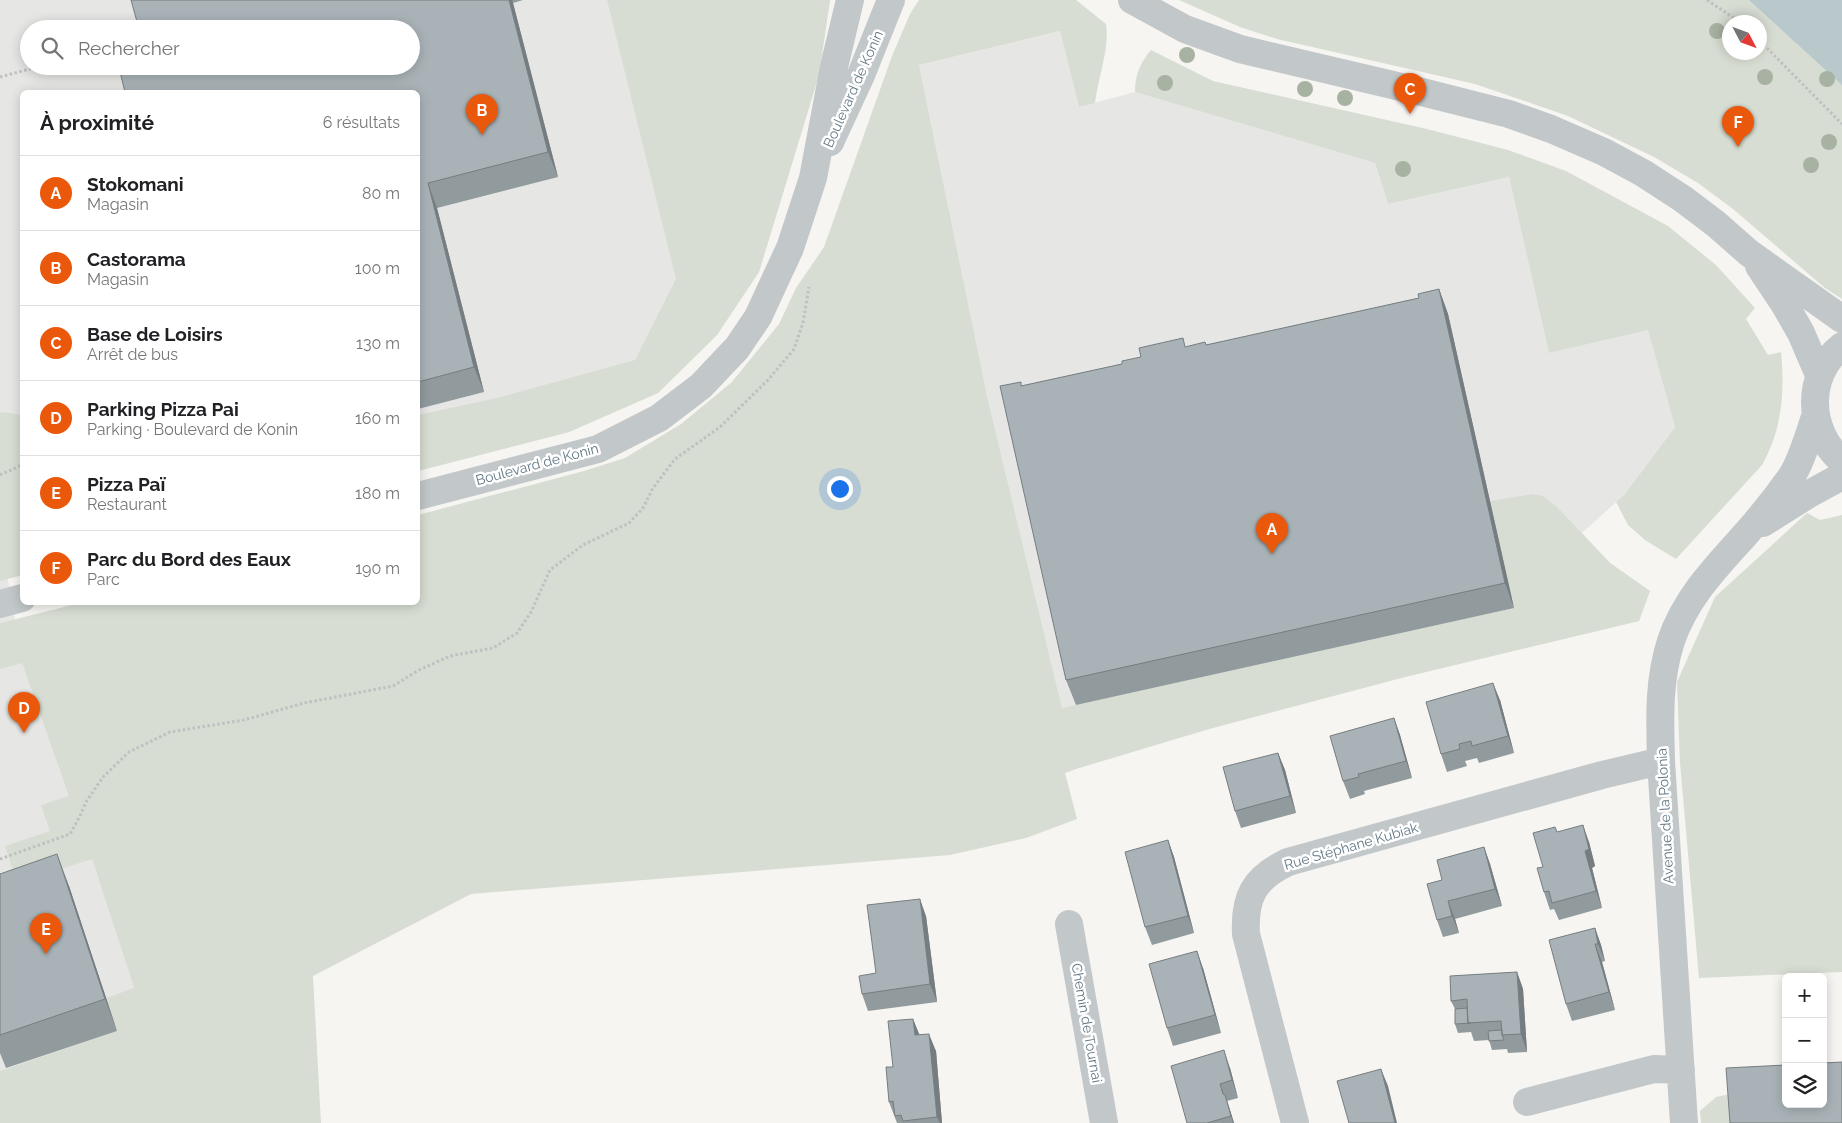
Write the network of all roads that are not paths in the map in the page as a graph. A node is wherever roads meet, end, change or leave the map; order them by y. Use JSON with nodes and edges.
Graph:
{"nodes":[{"id":1,"x":850,"y":0,"type":"edge"},
{"id":2,"x":891,"y":0,"type":"edge"},
{"id":3,"x":1132,"y":0,"type":"edge"},
{"id":4,"x":813,"y":178,"type":"junction"},
{"id":5,"x":1749,"y":253,"type":"junction"},
{"id":6,"x":1842,"y":319,"type":"edge"},
{"id":7,"x":1842,"y":346,"type":"edge"},
{"id":8,"x":1820,"y":375,"type":"junction"},
{"id":9,"x":1815,"y":417,"type":"junction"},
{"id":10,"x":1842,"y":461,"type":"edge"},
{"id":11,"x":1842,"y":476,"type":"edge"},
{"id":12,"x":420,"y":495,"type":"edge"},
{"id":13,"x":1745,"y":535,"type":"junction"},
{"id":14,"x":20,"y":599,"type":"edge"},
{"id":15,"x":0,"y":604,"type":"edge"},
{"id":16,"x":1661,"y":761,"type":"junction"},
{"id":17,"x":1069,"y":924,"type":"dead end"},
{"id":18,"x":1681,"y":1070,"type":"junction"},
{"id":19,"x":1527,"y":1102,"type":"dead end"},
{"id":20,"x":1104,"y":1123,"type":"edge"},
{"id":21,"x":1295,"y":1123,"type":"edge"},
{"id":22,"x":1684,"y":1123,"type":"edge"}],
"edges":[{"from":1,"to":4,"type":"street","name":"Boulevard de Konin"},
{"from":2,"to":4,"type":"street","name":"Boulevard de Konin"},
{"from":3,"to":5,"type":"street"},
{"from":4,"to":12,"type":"street","name":"Boulevard de Konin"},
{"from":5,"to":6,"type":"street"},
{"from":5,"to":8,"type":"street"},
{"from":7,"to":8,"type":"street"},
{"from":8,"to":9,"type":"street"},
{"from":9,"to":10,"type":"street"},
{"from":9,"to":13,"type":"street","name":"Avenue de la Polonia"},
{"from":11,"to":13,"type":"street","name":"Avenue de la Polonia"},
{"from":13,"to":16,"type":"street","name":"Avenue de la Polonia"},
{"from":14,"to":15,"type":"street"},
{"from":16,"to":18,"type":"street","name":"Avenue de la Polonia"},
{"from":16,"to":21,"type":"street","name":"Rue Stéphane Kubiak"},
{"from":17,"to":20,"type":"street","name":"Chemin de Tournai"},
{"from":18,"to":19,"type":"street"},
{"from":18,"to":22,"type":"street","name":"Avenue de la Polonia"}]}
